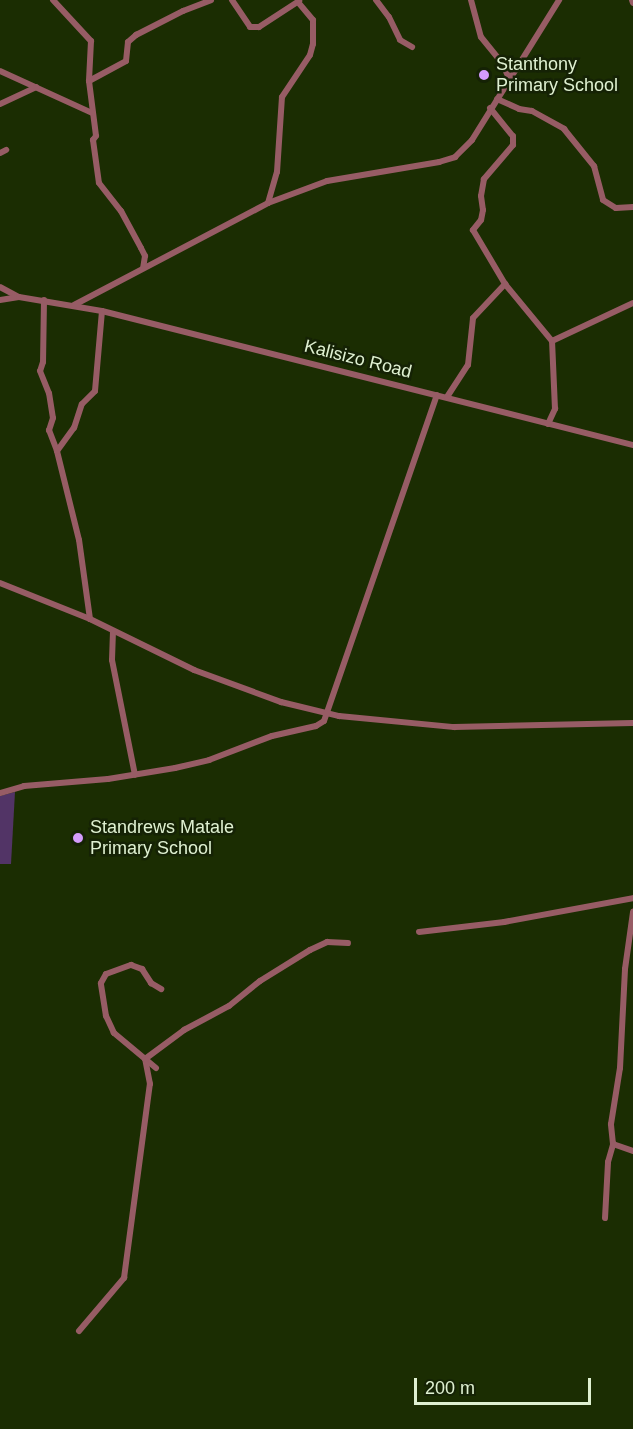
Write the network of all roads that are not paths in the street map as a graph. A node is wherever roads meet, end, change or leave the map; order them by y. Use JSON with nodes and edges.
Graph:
{"nodes":[{"id":1,"x":52,"y":0,"type":"edge"},
{"id":2,"x":211,"y":0,"type":"edge"},
{"id":3,"x":232,"y":0,"type":"edge"},
{"id":4,"x":376,"y":0,"type":"edge"},
{"id":5,"x":471,"y":0,"type":"edge"},
{"id":6,"x":559,"y":0,"type":"edge"},
{"id":7,"x":299,"y":1,"type":"edge"},
{"id":8,"x":412,"y":48,"type":"dead end"},
{"id":9,"x":0,"y":71,"type":"edge"},
{"id":10,"x":509,"y":78,"type":"junction"},
{"id":11,"x":89,"y":81,"type":"junction"},
{"id":12,"x":36,"y":87,"type":"junction"},
{"id":13,"x":496,"y":99,"type":"junction"},
{"id":14,"x":0,"y":104,"type":"edge"},
{"id":15,"x":490,"y":108,"type":"junction"},
{"id":16,"x":92,"y":113,"type":"junction"},
{"id":17,"x":268,"y":203,"type":"junction"},
{"id":18,"x":633,"y":207,"type":"edge"},
{"id":19,"x":143,"y":268,"type":"junction"},
{"id":20,"x":505,"y":284,"type":"junction"},
{"id":21,"x":0,"y":287,"type":"edge"},
{"id":22,"x":19,"y":297,"type":"junction"},
{"id":23,"x":0,"y":300,"type":"edge"},
{"id":24,"x":44,"y":300,"type":"junction"},
{"id":25,"x":633,"y":303,"type":"edge"},
{"id":26,"x":74,"y":306,"type":"junction"},
{"id":27,"x":102,"y":311,"type":"junction"},
{"id":28,"x":552,"y":341,"type":"junction"},
{"id":29,"x":437,"y":394,"type":"junction"},
{"id":30,"x":447,"y":397,"type":"junction"},
{"id":31,"x":548,"y":424,"type":"junction"},
{"id":32,"x":633,"y":445,"type":"edge"},
{"id":33,"x":57,"y":452,"type":"junction"},
{"id":34,"x":0,"y":583,"type":"edge"},
{"id":35,"x":90,"y":619,"type":"junction"},
{"id":36,"x":113,"y":631,"type":"junction"},
{"id":37,"x":327,"y":713,"type":"junction"},
{"id":38,"x":633,"y":723,"type":"edge"},
{"id":39,"x":135,"y":775,"type":"junction"},
{"id":40,"x":0,"y":793,"type":"edge"},
{"id":41,"x":633,"y":898,"type":"edge"},
{"id":42,"x":633,"y":907,"type":"edge"},
{"id":43,"x":633,"y":912,"type":"edge"},
{"id":44,"x":419,"y":932,"type":"dead end"},
{"id":45,"x":348,"y":943,"type":"dead end"},
{"id":46,"x":161,"y":989,"type":"dead end"},
{"id":47,"x":145,"y":1059,"type":"junction"},
{"id":48,"x":156,"y":1068,"type":"dead end"},
{"id":49,"x":613,"y":1144,"type":"junction"},
{"id":50,"x":633,"y":1151,"type":"edge"},
{"id":51,"x":604,"y":1218,"type":"dead end"},
{"id":52,"x":79,"y":1331,"type":"dead end"}],
"edges":[{"from":1,"to":11,"type":"street"},
{"from":2,"to":11,"type":"street"},
{"from":3,"to":7,"type":"street"},
{"from":4,"to":8,"type":"street"},
{"from":5,"to":10,"type":"street"},
{"from":6,"to":10,"type":"street"},
{"from":7,"to":17,"type":"street"},
{"from":9,"to":12,"type":"street"},
{"from":10,"to":13,"type":"street"},
{"from":11,"to":16,"type":"street"},
{"from":12,"to":14,"type":"street"},
{"from":12,"to":16,"type":"street"},
{"from":13,"to":15,"type":"street"},
{"from":13,"to":18,"type":"street"},
{"from":15,"to":17,"type":"street"},
{"from":15,"to":20,"type":"street"},
{"from":16,"to":19,"type":"street"},
{"from":17,"to":19,"type":"street"},
{"from":19,"to":26,"type":"street"},
{"from":20,"to":28,"type":"street"},
{"from":20,"to":30,"type":"street"},
{"from":21,"to":22,"type":"street"},
{"from":22,"to":23,"type":"street"},
{"from":22,"to":24,"type":"street","name":"Kalisizo Road"},
{"from":24,"to":26,"type":"street","name":"Kalisizo Road"},
{"from":24,"to":33,"type":"street"},
{"from":25,"to":28,"type":"street"},
{"from":26,"to":27,"type":"street","name":"Kalisizo Road"},
{"from":27,"to":29,"type":"street","name":"Kalisizo Road"},
{"from":27,"to":33,"type":"street"},
{"from":28,"to":31,"type":"street"},
{"from":29,"to":30,"type":"street","name":"Kalisizo Road"},
{"from":29,"to":37,"type":"street"},
{"from":30,"to":31,"type":"street","name":"Kalisizo Road"},
{"from":31,"to":32,"type":"street","name":"Kalisizo Road"},
{"from":33,"to":35,"type":"street"},
{"from":34,"to":35,"type":"street"},
{"from":35,"to":36,"type":"street"},
{"from":36,"to":37,"type":"street"},
{"from":36,"to":39,"type":"street"},
{"from":37,"to":38,"type":"street"},
{"from":37,"to":39,"type":"street"},
{"from":39,"to":40,"type":"street"},
{"from":41,"to":42,"type":"street"},
{"from":41,"to":44,"type":"street"},
{"from":43,"to":49,"type":"street"},
{"from":45,"to":47,"type":"street"},
{"from":46,"to":47,"type":"street"},
{"from":47,"to":48,"type":"street"},
{"from":47,"to":52,"type":"street"},
{"from":49,"to":50,"type":"street"},
{"from":49,"to":51,"type":"street"}]}
